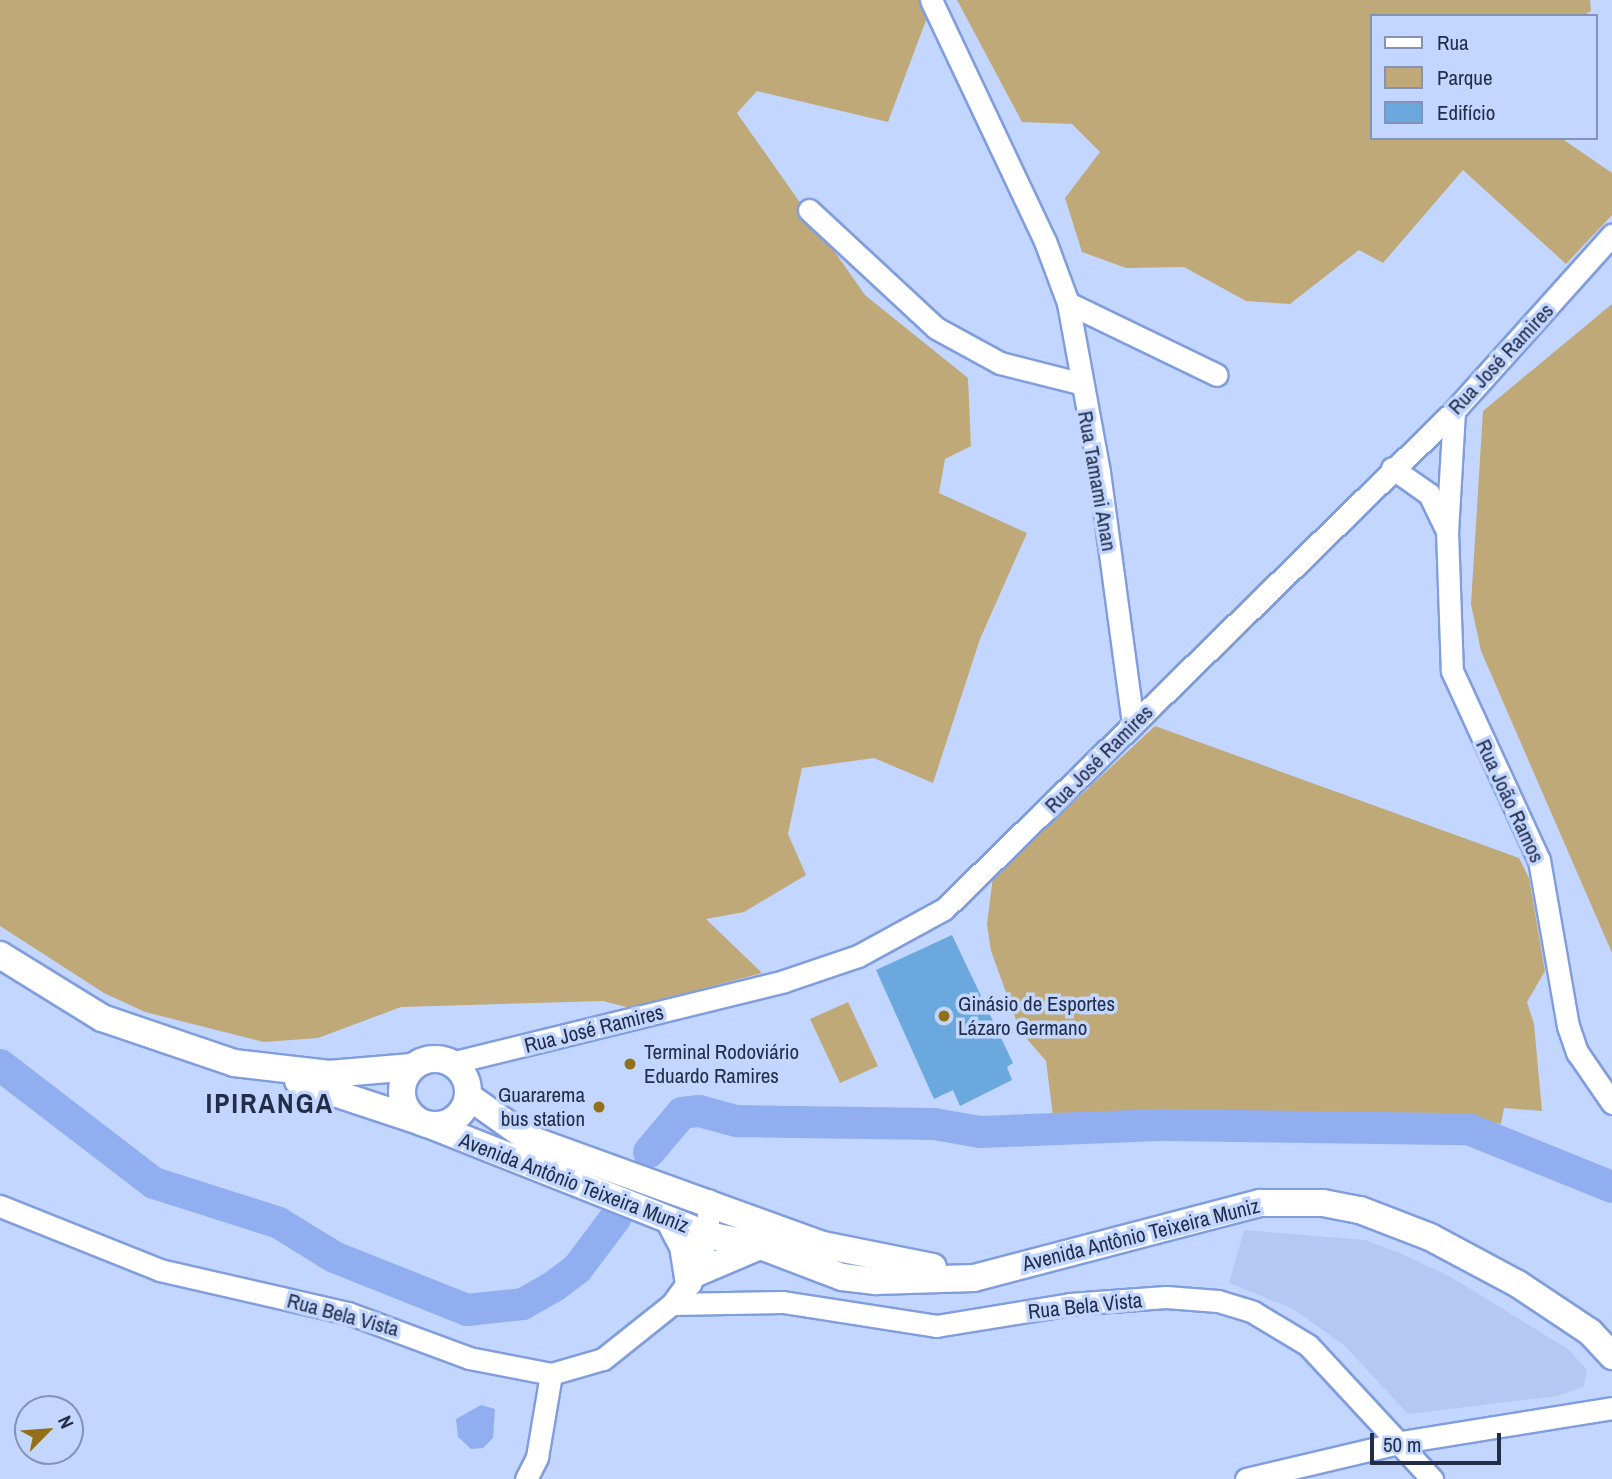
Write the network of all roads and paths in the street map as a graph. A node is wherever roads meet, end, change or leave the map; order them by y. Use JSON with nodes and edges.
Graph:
{"nodes":[{"id":1,"x":931,"y":0,"type":"edge"},
{"id":2,"x":809,"y":210,"type":"dead end"},
{"id":3,"x":1612,"y":235,"type":"edge"},
{"id":4,"x":1068,"y":303,"type":"junction"},
{"id":5,"x":1217,"y":375,"type":"dead end"},
{"id":6,"x":1079,"y":383,"type":"junction"},
{"id":7,"x":1454,"y":411,"type":"junction"},
{"id":8,"x":1392,"y":468,"type":"junction"},
{"id":9,"x":1447,"y":531,"type":"junction"},
{"id":10,"x":1133,"y":724,"type":"junction"},
{"id":11,"x":0,"y":955,"type":"edge"},
{"id":12,"x":451,"y":1063,"type":"junction"},
{"id":13,"x":246,"y":1065,"type":"junction"},
{"id":14,"x":412,"y":1067,"type":"junction"},
{"id":15,"x":468,"y":1096,"type":"junction"},
{"id":16,"x":1612,"y":1103,"type":"edge"},
{"id":17,"x":423,"y":1123,"type":"junction"},
{"id":18,"x":708,"y":1200,"type":"junction"},
{"id":19,"x":0,"y":1206,"type":"edge"},
{"id":20,"x":670,"y":1222,"type":"junction"},
{"id":21,"x":708,"y":1235,"type":"junction"},
{"id":22,"x":761,"y":1246,"type":"junction"},
{"id":23,"x":1005,"y":1268,"type":"junction"},
{"id":24,"x":691,"y":1278,"type":"junction"},
{"id":25,"x":672,"y":1304,"type":"junction"},
{"id":26,"x":1612,"y":1356,"type":"edge"},
{"id":27,"x":551,"y":1374,"type":"junction"},
{"id":28,"x":1612,"y":1408,"type":"edge"},
{"id":29,"x":1402,"y":1442,"type":"junction"},
{"id":30,"x":526,"y":1479,"type":"edge"},
{"id":31,"x":1246,"y":1479,"type":"edge"},
{"id":32,"x":1432,"y":1479,"type":"edge"}],
"edges":[{"from":1,"to":4,"type":"street","name":"Rua Tamami Anan"},
{"from":2,"to":6,"type":"street"},
{"from":3,"to":7,"type":"street","name":"Rua José Ramires"},
{"from":4,"to":5,"type":"street"},
{"from":4,"to":6,"type":"street","name":"Rua Tamami Anan"},
{"from":6,"to":10,"type":"street","name":"Rua Tamami Anan"},
{"from":7,"to":8,"type":"street","name":"Rua José Ramires"},
{"from":7,"to":9,"type":"street","name":"Rua João Ramos"},
{"from":8,"to":9,"type":"street","name":"Rua João Ramos"},
{"from":8,"to":10,"type":"street","name":"Rua José Ramires"},
{"from":9,"to":16,"type":"street","name":"Rua João Ramos"},
{"from":10,"to":12,"type":"street","name":"Rua José Ramires"},
{"from":11,"to":13,"type":"main road","name":"Avenida Antônio Teixeira Muniz"},
{"from":12,"to":14,"type":"main road","name":"Avenida Antônio Teixeira Muniz"},
{"from":12,"to":15,"type":"main road","name":"Avenida Antônio Teixeira Muniz"},
{"from":13,"to":14,"type":"main road","name":"Avenida Antônio Teixeira Muniz"},
{"from":13,"to":17,"type":"main road","name":"Avenida Antônio Teixeira Muniz"},
{"from":14,"to":17,"type":"main road"},
{"from":15,"to":17,"type":"main road","name":"Avenida Antônio Teixeira Muniz"},
{"from":15,"to":18,"type":"main road","name":"Avenida Antônio Teixeira Muniz"},
{"from":17,"to":20,"type":"main road","name":"Avenida Antônio Teixeira Muniz"},
{"from":18,"to":21,"type":"street","name":"Rua Bela Vista"},
{"from":18,"to":23,"type":"main road","name":"Avenida Antônio Teixeira Muniz"},
{"from":19,"to":27,"type":"street","name":"Rua Bela Vista"},
{"from":20,"to":21,"type":"main road","name":"Avenida Antônio Teixeira Muniz"},
{"from":20,"to":24,"type":"main road"},
{"from":21,"to":22,"type":"main road","name":"Avenida Antônio Teixeira Muniz"},
{"from":21,"to":24,"type":"street","name":"Rua Bela Vista"},
{"from":22,"to":23,"type":"main road","name":"Avenida Antônio Teixeira Muniz"},
{"from":22,"to":24,"type":"main road"},
{"from":23,"to":26,"type":"main road","name":"Avenida Antônio Teixeira Muniz"},
{"from":24,"to":25,"type":"street","name":"Rua Bela Vista"},
{"from":25,"to":27,"type":"street","name":"Rua Bela Vista"},
{"from":25,"to":29,"type":"street","name":"Rua Bela Vista"},
{"from":27,"to":30,"type":"street"},
{"from":28,"to":29,"type":"street"},
{"from":29,"to":31,"type":"street"},
{"from":29,"to":32,"type":"street","name":"Rua Bela Vista"}]}
